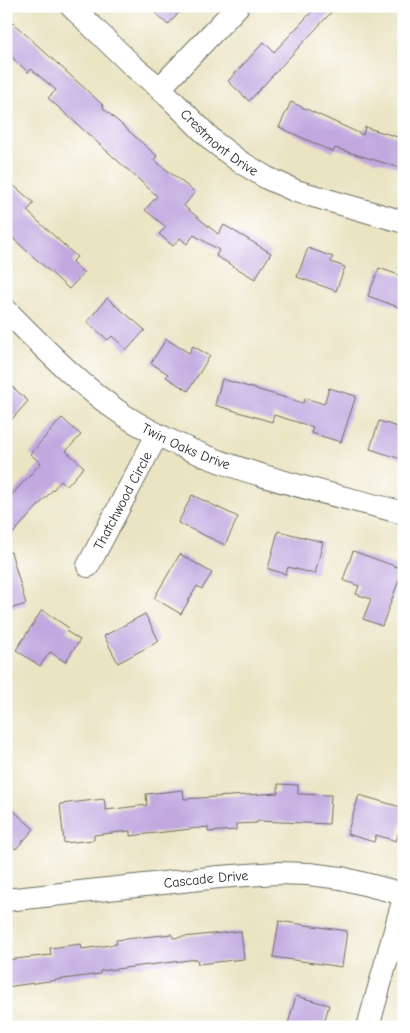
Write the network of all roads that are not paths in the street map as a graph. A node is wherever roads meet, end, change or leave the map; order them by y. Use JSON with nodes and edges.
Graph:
{"nodes":[{"id":1,"x":71,"y":6,"type":"edge"},
{"id":2,"x":238,"y":6,"type":"edge"},
{"id":3,"x":160,"y":88,"type":"junction"},
{"id":4,"x":404,"y":222,"type":"edge"},
{"id":5,"x":6,"y":310,"type":"edge"},
{"id":6,"x":158,"y":435,"type":"junction"},
{"id":7,"x":404,"y":512,"type":"edge"},
{"id":8,"x":88,"y":566,"type":"dead end"},
{"id":9,"x":404,"y":894,"type":"edge"},
{"id":10,"x":404,"y":898,"type":"edge"},
{"id":11,"x":6,"y":900,"type":"edge"},
{"id":12,"x":368,"y":1027,"type":"edge"}],
"edges":[{"from":1,"to":3,"type":"street","name":"Crestmont Drive"},
{"from":2,"to":3,"type":"street"},
{"from":3,"to":4,"type":"street","name":"Crestmont Drive"},
{"from":5,"to":6,"type":"street","name":"Twin Oaks Drive"},
{"from":6,"to":7,"type":"street","name":"Twin Oaks Drive"},
{"from":6,"to":8,"type":"street","name":"Thatchwood Circle"},
{"from":9,"to":11,"type":"street","name":"Cascade Drive"},
{"from":10,"to":12,"type":"street"}]}
